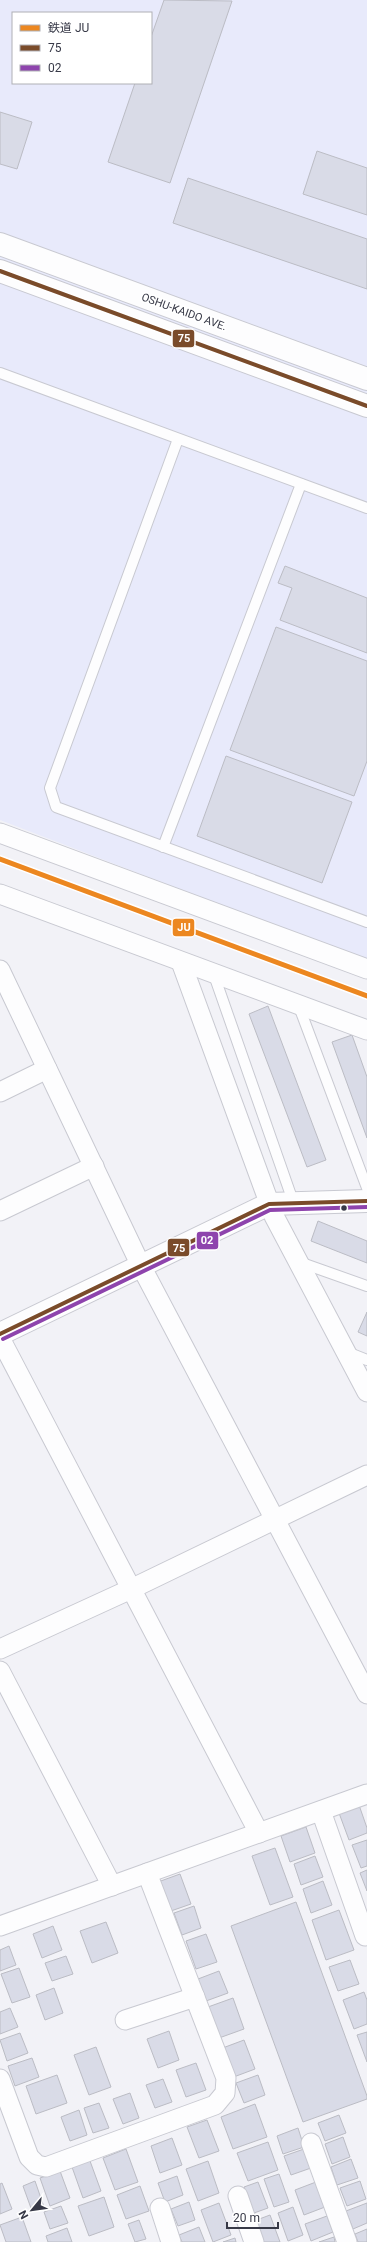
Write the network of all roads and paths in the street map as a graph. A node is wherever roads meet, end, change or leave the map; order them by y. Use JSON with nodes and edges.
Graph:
{"nodes":[{"id":1,"x":0,"y":244,"type":"edge"},
{"id":2,"x":0,"y":271,"type":"edge"},
{"id":3,"x":0,"y":373,"type":"edge"},
{"id":4,"x":367,"y":379,"type":"edge"},
{"id":5,"x":367,"y":406,"type":"edge"},
{"id":6,"x":178,"y":439,"type":"junction"},
{"id":7,"x":301,"y":484,"type":"junction"},
{"id":8,"x":367,"y":508,"type":"edge"},
{"id":9,"x":0,"y":833,"type":"edge"},
{"id":10,"x":163,"y":847,"type":"junction"},
{"id":11,"x":0,"y":894,"type":"edge"},
{"id":12,"x":367,"y":922,"type":"edge"},
{"id":13,"x":181,"y":962,"type":"junction"},
{"id":14,"x":367,"y":969,"type":"edge"},
{"id":15,"x":1,"y":973,"type":"edge"},
{"id":16,"x":214,"y":974,"type":"junction"},
{"id":17,"x":298,"y":1004,"type":"junction"},
{"id":18,"x":367,"y":1030,"type":"edge"},
{"id":19,"x":47,"y":1069,"type":"junction"},
{"id":20,"x":0,"y":1092,"type":"edge"},
{"id":21,"x":94,"y":1166,"type":"junction"},
{"id":22,"x":367,"y":1188,"type":"edge"},
{"id":23,"x":367,"y":1201,"type":"edge"},
{"id":24,"x":269,"y":1204,"type":"junction"},
{"id":25,"x":294,"y":1204,"type":"junction"},
{"id":26,"x":0,"y":1211,"type":"edge"},
{"id":27,"x":298,"y":1262,"type":"junction"},
{"id":28,"x":142,"y":1266,"type":"junction"},
{"id":29,"x":367,"y":1286,"type":"edge"},
{"id":30,"x":0,"y":1334,"type":"edge"},
{"id":31,"x":0,"y":1338,"type":"edge"},
{"id":32,"x":345,"y":1351,"type":"junction"},
{"id":33,"x":367,"y":1360,"type":"edge"},
{"id":34,"x":367,"y":1392,"type":"edge"},
{"id":35,"x":367,"y":1475,"type":"edge"},
{"id":36,"x":275,"y":1518,"type":"junction"},
{"id":37,"x":132,"y":1589,"type":"junction"},
{"id":38,"x":0,"y":1649,"type":"edge"},
{"id":39,"x":0,"y":1671,"type":"edge"},
{"id":40,"x":367,"y":1694,"type":"edge"},
{"id":41,"x":367,"y":1794,"type":"edge"},
{"id":42,"x":321,"y":1811,"type":"junction"},
{"id":43,"x":259,"y":1833,"type":"junction"},
{"id":44,"x":147,"y":1873,"type":"junction"},
{"id":45,"x":112,"y":1886,"type":"junction"},
{"id":46,"x":0,"y":1926,"type":"edge"},
{"id":47,"x":365,"y":1936,"type":"dead end"},
{"id":48,"x":195,"y":1997,"type":"junction"},
{"id":49,"x":125,"y":2020,"type":"dead end"},
{"id":50,"x":0,"y":2079,"type":"edge"},
{"id":51,"x":311,"y":2143,"type":"dead end"},
{"id":52,"x":238,"y":2196,"type":"dead end"},
{"id":53,"x":160,"y":2208,"type":"dead end"},
{"id":54,"x":171,"y":2242,"type":"edge"},
{"id":55,"x":254,"y":2242,"type":"edge"},
{"id":56,"x":347,"y":2242,"type":"edge"}],
"edges":[{"from":1,"to":4,"type":"main road","name":"OSHU-KAIDO AVE."},
{"from":2,"to":5,"type":"main road"},
{"from":3,"to":6,"type":"lane"},
{"from":6,"to":7,"type":"lane"},
{"from":6,"to":10,"type":"lane"},
{"from":7,"to":8,"type":"lane"},
{"from":7,"to":10,"type":"lane"},
{"from":9,"to":14,"type":"street"},
{"from":10,"to":12,"type":"lane"},
{"from":11,"to":13,"type":"street"},
{"from":13,"to":16,"type":"street"},
{"from":13,"to":24,"type":"street"},
{"from":15,"to":19,"type":"street"},
{"from":16,"to":17,"type":"street"},
{"from":16,"to":25,"type":"lane"},
{"from":17,"to":18,"type":"street"},
{"from":17,"to":22,"type":"lane"},
{"from":19,"to":20,"type":"street"},
{"from":19,"to":21,"type":"street"},
{"from":21,"to":26,"type":"street"},
{"from":21,"to":28,"type":"street"},
{"from":23,"to":25,"type":"main road"},
{"from":24,"to":25,"type":"main road"},
{"from":24,"to":27,"type":"street"},
{"from":24,"to":28,"type":"main road"},
{"from":27,"to":29,"type":"lane"},
{"from":27,"to":32,"type":"street"},
{"from":28,"to":30,"type":"main road"},
{"from":28,"to":36,"type":"street"},
{"from":31,"to":37,"type":"street"},
{"from":32,"to":33,"type":"lane"},
{"from":32,"to":34,"type":"street"},
{"from":35,"to":36,"type":"street"},
{"from":36,"to":37,"type":"street"},
{"from":36,"to":40,"type":"street"},
{"from":37,"to":38,"type":"street"},
{"from":37,"to":43,"type":"street"},
{"from":39,"to":45,"type":"street"},
{"from":41,"to":42,"type":"street"},
{"from":42,"to":43,"type":"street"},
{"from":42,"to":47,"type":"street"},
{"from":43,"to":44,"type":"street"},
{"from":44,"to":45,"type":"street"},
{"from":44,"to":48,"type":"street"},
{"from":45,"to":46,"type":"street"},
{"from":48,"to":49,"type":"street"},
{"from":48,"to":50,"type":"street"},
{"from":51,"to":56,"type":"street"},
{"from":52,"to":55,"type":"street"},
{"from":53,"to":54,"type":"street"}]}
